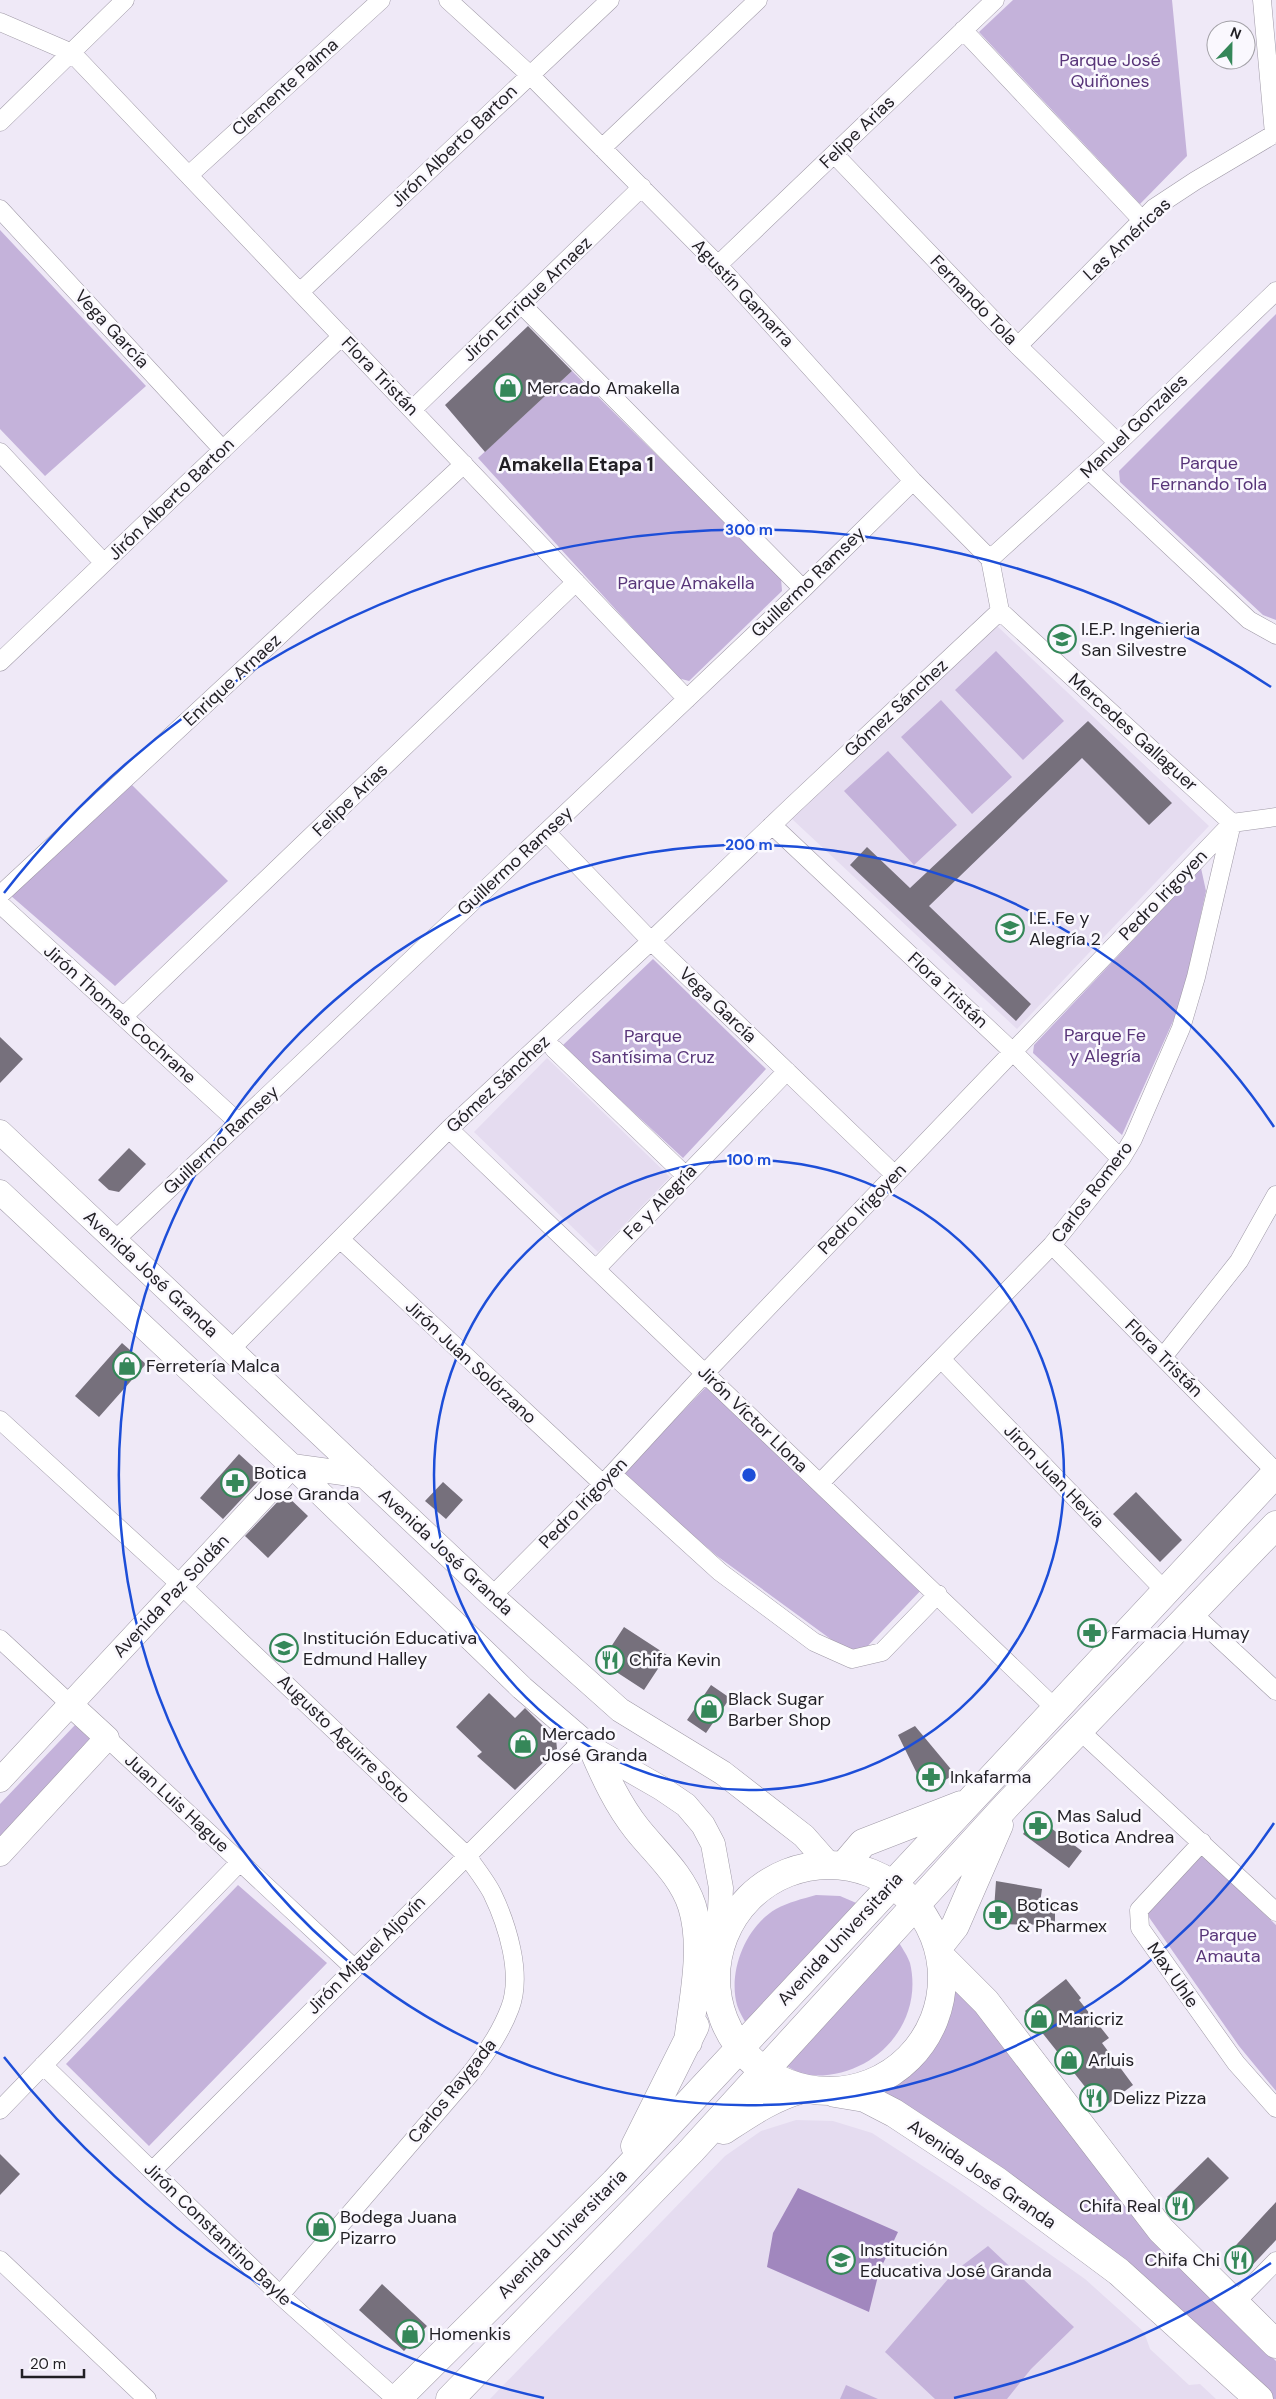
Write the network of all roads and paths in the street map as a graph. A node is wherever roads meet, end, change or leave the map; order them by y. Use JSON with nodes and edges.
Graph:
{"nodes":[{"id":1,"x":125,"y":0,"type":"edge"},
{"id":2,"x":381,"y":0,"type":"edge"},
{"id":3,"x":448,"y":0,"type":"edge"},
{"id":4,"x":610,"y":0,"type":"edge"},
{"id":5,"x":758,"y":0,"type":"edge"},
{"id":6,"x":995,"y":0,"type":"edge"},
{"id":7,"x":1262,"y":0,"type":"edge"},
{"id":8,"x":0,"y":22,"type":"edge"},
{"id":9,"x":964,"y":30,"type":"junction"},
{"id":10,"x":72,"y":52,"type":"junction"},
{"id":11,"x":529,"y":74,"type":"junction"},
{"id":12,"x":0,"y":122,"type":"edge"},
{"id":13,"x":1275,"y":134,"type":"edge"},
{"id":14,"x":602,"y":148,"type":"junction"},
{"id":15,"x":834,"y":154,"type":"junction"},
{"id":16,"x":189,"y":175,"type":"junction"},
{"id":17,"x":642,"y":187,"type":"junction"},
{"id":18,"x":0,"y":209,"type":"edge"},
{"id":19,"x":1142,"y":220,"type":"junction"},
{"id":20,"x":718,"y":265,"type":"junction"},
{"id":21,"x":1276,"y":291,"type":"edge"},
{"id":22,"x":300,"y":292,"type":"junction"},
{"id":23,"x":521,"y":304,"type":"junction"},
{"id":24,"x":342,"y":336,"type":"junction"},
{"id":25,"x":1018,"y":346,"type":"junction"},
{"id":26,"x":412,"y":410,"type":"junction"},
{"id":27,"x":1118,"y":443,"type":"junction"},
{"id":28,"x":223,"y":450,"type":"junction"},
{"id":29,"x":0,"y":452,"type":"edge"},
{"id":30,"x":464,"y":464,"type":"junction"},
{"id":31,"x":1089,"y":470,"type":"junction"},
{"id":32,"x":913,"y":481,"type":"junction"},
{"id":33,"x":990,"y":559,"type":"junction"},
{"id":34,"x":104,"y":562,"type":"junction"},
{"id":35,"x":576,"y":582,"type":"junction"},
{"id":36,"x":803,"y":588,"type":"junction"},
{"id":37,"x":1000,"y":611,"type":"junction"},
{"id":38,"x":1276,"y":634,"type":"edge"},
{"id":39,"x":0,"y":662,"type":"edge"},
{"id":40,"x":687,"y":699,"type":"junction"},
{"id":41,"x":1276,"y":818,"type":"edge"},
{"id":42,"x":1232,"y":823,"type":"junction"},
{"id":43,"x":772,"y":825,"type":"junction"},
{"id":44,"x":546,"y":832,"type":"junction"},
{"id":45,"x":0,"y":895,"type":"edge"},
{"id":46,"x":0,"y":904,"type":"edge"},
{"id":47,"x":651,"y":941,"type":"junction"},
{"id":48,"x":124,"y":1017,"type":"junction"},
{"id":49,"x":554,"y":1049,"type":"dead end"},
{"id":50,"x":1013,"y":1052,"type":"junction"},
{"id":51,"x":787,"y":1071,"type":"junction"},
{"id":52,"x":239,"y":1123,"type":"junction"},
{"id":53,"x":449,"y":1128,"type":"junction"},
{"id":54,"x":0,"y":1132,"type":"edge"},
{"id":55,"x":1122,"y":1159,"type":"junction"},
{"id":56,"x":686,"y":1176,"type":"junction"},
{"id":57,"x":895,"y":1176,"type":"junction"},
{"id":58,"x":0,"y":1192,"type":"edge"},
{"id":59,"x":1276,"y":1194,"type":"edge"},
{"id":60,"x":340,"y":1239,"type":"junction"},
{"id":61,"x":115,"y":1240,"type":"junction"},
{"id":62,"x":1052,"y":1245,"type":"junction"},
{"id":63,"x":596,"y":1269,"type":"junction"},
{"id":64,"x":230,"y":1350,"type":"junction"},
{"id":65,"x":1163,"y":1357,"type":"junction"},
{"id":66,"x":942,"y":1360,"type":"junction"},
{"id":67,"x":705,"y":1373,"type":"junction"},
{"id":68,"x":0,"y":1420,"type":"edge"},
{"id":69,"x":292,"y":1466,"type":"junction"},
{"id":70,"x":1276,"y":1472,"type":"edge"},
{"id":71,"x":365,"y":1476,"type":"junction"},
{"id":72,"x":607,"y":1479,"type":"junction"},
{"id":73,"x":820,"y":1483,"type":"junction"},
{"id":74,"x":1276,"y":1525,"type":"edge"},
{"id":75,"x":181,"y":1585,"type":"junction"},
{"id":76,"x":1166,"y":1592,"type":"junction"},
{"id":77,"x":938,"y":1594,"type":"junction"},
{"id":78,"x":492,"y":1596,"type":"junction"},
{"id":79,"x":1191,"y":1612,"type":"junction"},
{"id":80,"x":0,"y":1639,"type":"edge"},
{"id":81,"x":1276,"y":1691,"type":"edge"},
{"id":82,"x":70,"y":1704,"type":"junction"},
{"id":83,"x":1057,"y":1710,"type":"junction"},
{"id":84,"x":1080,"y":1731,"type":"junction"},
{"id":85,"x":107,"y":1738,"type":"junction"},
{"id":86,"x":587,"y":1745,"type":"junction"},
{"id":87,"x":0,"y":1780,"type":"edge"},
{"id":88,"x":969,"y":1801,"type":"junction"},
{"id":89,"x":1007,"y":1805,"type":"junction"},
{"id":90,"x":1202,"y":1842,"type":"junction"},
{"id":91,"x":0,"y":1854,"type":"edge"},
{"id":92,"x":466,"y":1855,"type":"junction"},
{"id":93,"x":240,"y":1862,"type":"junction"},
{"id":94,"x":836,"y":1862,"type":"junction"},
{"id":95,"x":892,"y":1884,"type":"junction"},
{"id":96,"x":916,"y":1904,"type":"junction"},
{"id":97,"x":1276,"y":1912,"type":"edge"},
{"id":98,"x":942,"y":1952,"type":"junction"},
{"id":99,"x":717,"y":1966,"type":"junction"},
{"id":100,"x":354,"y":1968,"type":"junction"},
{"id":101,"x":688,"y":2042,"type":"junction"},
{"id":102,"x":738,"y":2049,"type":"junction"},
{"id":103,"x":43,"y":2065,"type":"junction"},
{"id":104,"x":763,"y":2073,"type":"junction"},
{"id":105,"x":816,"y":2090,"type":"junction"},
{"id":106,"x":1276,"y":2108,"type":"edge"},
{"id":107,"x":0,"y":2110,"type":"edge"},
{"id":108,"x":691,"y":2151,"type":"junction"},
{"id":109,"x":152,"y":2171,"type":"junction"},
{"id":110,"x":615,"y":2182,"type":"junction"},
{"id":111,"x":0,"y":2260,"type":"edge"},
{"id":112,"x":1276,"y":2261,"type":"edge"},
{"id":113,"x":280,"y":2294,"type":"junction"},
{"id":114,"x":1234,"y":2304,"type":"junction"},
{"id":115,"x":1276,"y":2344,"type":"edge"},
{"id":116,"x":147,"y":2399,"type":"edge"},
{"id":117,"x":397,"y":2399,"type":"edge"},
{"id":118,"x":450,"y":2399,"type":"edge"},
{"id":119,"x":1259,"y":2399,"type":"edge"}],
"edges":[{"from":1,"to":10,"type":"street"},
{"from":2,"to":16,"type":"street","name":"Clemente Palma"},
{"from":3,"to":11,"type":"street","name":"Agustín Gamarra"},
{"from":4,"to":11,"type":"street","name":"Jirón Alberto Barton"},
{"from":5,"to":14,"type":"street"},
{"from":6,"to":9,"type":"street","name":"Felipe Arias"},
{"from":7,"to":13,"type":"street"},
{"from":8,"to":10,"type":"street"},
{"from":9,"to":15,"type":"street","name":"Felipe Arias"},
{"from":9,"to":19,"type":"street"},
{"from":10,"to":12,"type":"street"},
{"from":10,"to":16,"type":"street","name":"Flora Tristán"},
{"from":11,"to":14,"type":"street","name":"Agustín Gamarra"},
{"from":11,"to":22,"type":"street","name":"Jirón Alberto Barton"},
{"from":13,"to":19,"type":"street","name":"Las Américas"},
{"from":14,"to":17,"type":"street","name":"Agustín Gamarra"},
{"from":15,"to":20,"type":"street","name":"Felipe Arias"},
{"from":15,"to":25,"type":"street","name":"Fernando Tola"},
{"from":16,"to":22,"type":"street","name":"Flora Tristán"},
{"from":17,"to":20,"type":"street","name":"Agustín Gamarra"},
{"from":17,"to":23,"type":"street","name":"Jirón Enrique Arnaez"},
{"from":18,"to":28,"type":"street","name":"Vega García"},
{"from":19,"to":25,"type":"street","name":"Las Américas"},
{"from":20,"to":32,"type":"street","name":"Agustín Gamarra"},
{"from":21,"to":27,"type":"street","name":"Manuel Gonzales"},
{"from":22,"to":24,"type":"street","name":"Flora Tristán"},
{"from":23,"to":26,"type":"street","name":"Jirón Enrique Arnaez"},
{"from":23,"to":36,"type":"street"},
{"from":24,"to":26,"type":"street","name":"Flora Tristán"},
{"from":24,"to":28,"type":"street","name":"Jirón Alberto Barton"},
{"from":25,"to":27,"type":"street","name":"Fernando Tola"},
{"from":26,"to":30,"type":"street","name":"Flora Tristán"},
{"from":27,"to":31,"type":"street","name":"Manuel Gonzales"},
{"from":28,"to":34,"type":"street","name":"Jirón Alberto Barton"},
{"from":29,"to":34,"type":"street"},
{"from":30,"to":35,"type":"street","name":"Flora Tristán"},
{"from":30,"to":45,"type":"street","name":"Enrique Arnaez"},
{"from":31,"to":33,"type":"street","name":"Manuel Gonzales"},
{"from":31,"to":38,"type":"street"},
{"from":32,"to":33,"type":"street","name":"Agustín Gamarra"},
{"from":32,"to":36,"type":"street","name":"Guillermo Ramsey"},
{"from":33,"to":37,"type":"street"},
{"from":34,"to":39,"type":"street","name":"Jirón Alberto Barton"},
{"from":35,"to":40,"type":"street","name":"Flora Tristán"},
{"from":35,"to":48,"type":"street","name":"Felipe Arias"},
{"from":36,"to":40,"type":"street","name":"Guillermo Ramsey"},
{"from":37,"to":42,"type":"street","name":"Mercedes Gallaguer"},
{"from":37,"to":43,"type":"street","name":"Gómez Sánchez"},
{"from":40,"to":44,"type":"street","name":"Guillermo Ramsey"},
{"from":41,"to":42,"type":"street"},
{"from":42,"to":50,"type":"street","name":"Pedro Irigoyen"},
{"from":42,"to":55,"type":"street","name":"Carlos Romero"},
{"from":43,"to":47,"type":"street","name":"Gómez Sánchez"},
{"from":43,"to":50,"type":"street","name":"Flora Tristán"},
{"from":44,"to":47,"type":"street","name":"Vega García"},
{"from":44,"to":52,"type":"street","name":"Guillermo Ramsey"},
{"from":46,"to":48,"type":"street","name":"Jirón Thomas Cochrane"},
{"from":47,"to":51,"type":"street","name":"Vega García"},
{"from":47,"to":53,"type":"street","name":"Gómez Sánchez"},
{"from":48,"to":52,"type":"street","name":"Jirón Thomas Cochrane"},
{"from":49,"to":56,"type":"street"},
{"from":50,"to":55,"type":"street","name":"Flora Tristán"},
{"from":50,"to":57,"type":"street","name":"Pedro Irigoyen"},
{"from":51,"to":56,"type":"street","name":"Fe y Alegría"},
{"from":51,"to":57,"type":"street","name":"Vega García"},
{"from":52,"to":61,"type":"street","name":"Guillermo Ramsey"},
{"from":53,"to":60,"type":"street","name":"Gómez Sánchez"},
{"from":53,"to":63,"type":"street","name":"Jirón Víctor Llona"},
{"from":54,"to":61,"type":"main road","name":"Avenida José Granda"},
{"from":55,"to":62,"type":"street","name":"Carlos Romero"},
{"from":56,"to":63,"type":"street","name":"Fe y Alegría"},
{"from":57,"to":67,"type":"street","name":"Pedro Irigoyen"},
{"from":58,"to":69,"type":"main road"},
{"from":59,"to":65,"type":"street"},
{"from":60,"to":64,"type":"street","name":"Gómez Sánchez"},
{"from":60,"to":72,"type":"street","name":"Jirón Juan Solórzano"},
{"from":61,"to":64,"type":"main road","name":"Avenida José Granda"},
{"from":62,"to":65,"type":"street","name":"Flora Tristán"},
{"from":62,"to":66,"type":"street","name":"Carlos Romero"},
{"from":63,"to":67,"type":"street","name":"Jirón Víctor Llona"},
{"from":64,"to":71,"type":"main road","name":"Avenida José Granda"},
{"from":65,"to":70,"type":"street","name":"Flora Tristán"},
{"from":66,"to":73,"type":"street","name":"Carlos Romero"},
{"from":66,"to":76,"type":"street","name":"Jiron Juan Hevia"},
{"from":67,"to":72,"type":"street","name":"Pedro Irigoyen"},
{"from":67,"to":73,"type":"street","name":"Jirón Víctor Llona"},
{"from":68,"to":75,"type":"street","name":"Augusto Aguirre Soto"},
{"from":69,"to":71,"type":"main road"},
{"from":69,"to":75,"type":"main road","name":"Avenida Paz Soldán"},
{"from":69,"to":86,"type":"main road"},
{"from":70,"to":76,"type":"main road","name":"Avenida Universitaria"},
{"from":71,"to":78,"type":"main road","name":"Avenida José Granda"},
{"from":72,"to":77,"type":"street","name":"Jirón Juan Solórzano"},
{"from":72,"to":78,"type":"street","name":"Pedro Irigoyen"},
{"from":73,"to":77,"type":"street","name":"Jirón Víctor Llona"},
{"from":74,"to":79,"type":"main road","name":"Avenida Universitaria"},
{"from":75,"to":82,"type":"main road","name":"Avenida Paz Soldán"},
{"from":75,"to":92,"type":"street","name":"Augusto Aguirre Soto"},
{"from":76,"to":83,"type":"main road","name":"Avenida Universitaria"},
{"from":77,"to":83,"type":"street","name":"Jirón Víctor Llona"},
{"from":78,"to":94,"type":"main road","name":"Avenida José Granda"},
{"from":79,"to":81,"type":"street"},
{"from":79,"to":84,"type":"main road","name":"Avenida Universitaria"},
{"from":80,"to":82,"type":"street","name":"Juan Luis Hague"},
{"from":82,"to":85,"type":"main road","name":"Juan Luis Hague"},
{"from":82,"to":87,"type":"main road","name":"Avenida Paz Soldán"},
{"from":83,"to":88,"type":"main road","name":"Avenida Universitaria"},
{"from":84,"to":89,"type":"main road","name":"Avenida Universitaria"},
{"from":84,"to":90,"type":"street"},
{"from":85,"to":91,"type":"main road"},
{"from":85,"to":93,"type":"street","name":"Juan Luis Hague"},
{"from":86,"to":92,"type":"street","name":"Jirón Miguel Aljovín"},
{"from":86,"to":99,"type":"main road"},
{"from":86,"to":101,"type":"main road"},
{"from":88,"to":94,"type":"main road"},
{"from":88,"to":95,"type":"main road","name":"Avenida Universitaria"},
{"from":89,"to":96,"type":"main road","name":"Avenida Universitaria"},
{"from":89,"to":98,"type":"main road"},
{"from":90,"to":97,"type":"street"},
{"from":90,"to":106,"type":"street","name":"Max Uhle"},
{"from":92,"to":100,"type":"street","name":"Jirón Miguel Aljovín"},
{"from":92,"to":113,"type":"street","name":"Carlos Raygada"},
{"from":93,"to":100,"type":"street","name":"Juan Luis Hague"},
{"from":93,"to":103,"type":"street"},
{"from":94,"to":95,"type":"main road"},
{"from":94,"to":99,"type":"main road"},
{"from":95,"to":96,"type":"main road"},
{"from":95,"to":102,"type":"main road","name":"Avenida Universitaria"},
{"from":96,"to":98,"type":"main road"},
{"from":96,"to":104,"type":"main road","name":"Avenida Universitaria"},
{"from":98,"to":105,"type":"main road"},
{"from":98,"to":114,"type":"main road"},
{"from":99,"to":101,"type":"main road"},
{"from":99,"to":102,"type":"main road"},
{"from":100,"to":109,"type":"street","name":"Jirón Miguel Aljovín"},
{"from":101,"to":110,"type":"main road"},
{"from":102,"to":104,"type":"main road","name":"Avenida José Granda"},
{"from":102,"to":110,"type":"main road","name":"Avenida Universitaria"},
{"from":103,"to":107,"type":"street"},
{"from":103,"to":109,"type":"street","name":"Jirón Constantino Bayle"},
{"from":104,"to":105,"type":"main road","name":"Avenida José Granda"},
{"from":104,"to":108,"type":"main road","name":"Avenida Universitaria"},
{"from":105,"to":108,"type":"main road"},
{"from":105,"to":119,"type":"main road","name":"Avenida José Granda"},
{"from":108,"to":118,"type":"main road","name":"Avenida Universitaria"},
{"from":109,"to":113,"type":"street","name":"Jirón Constantino Bayle"},
{"from":110,"to":117,"type":"main road","name":"Avenida Universitaria"},
{"from":111,"to":116,"type":"street"},
{"from":112,"to":114,"type":"street"},
{"from":113,"to":117,"type":"street","name":"Jirón Constantino Bayle"},
{"from":114,"to":115,"type":"main road"}]}
